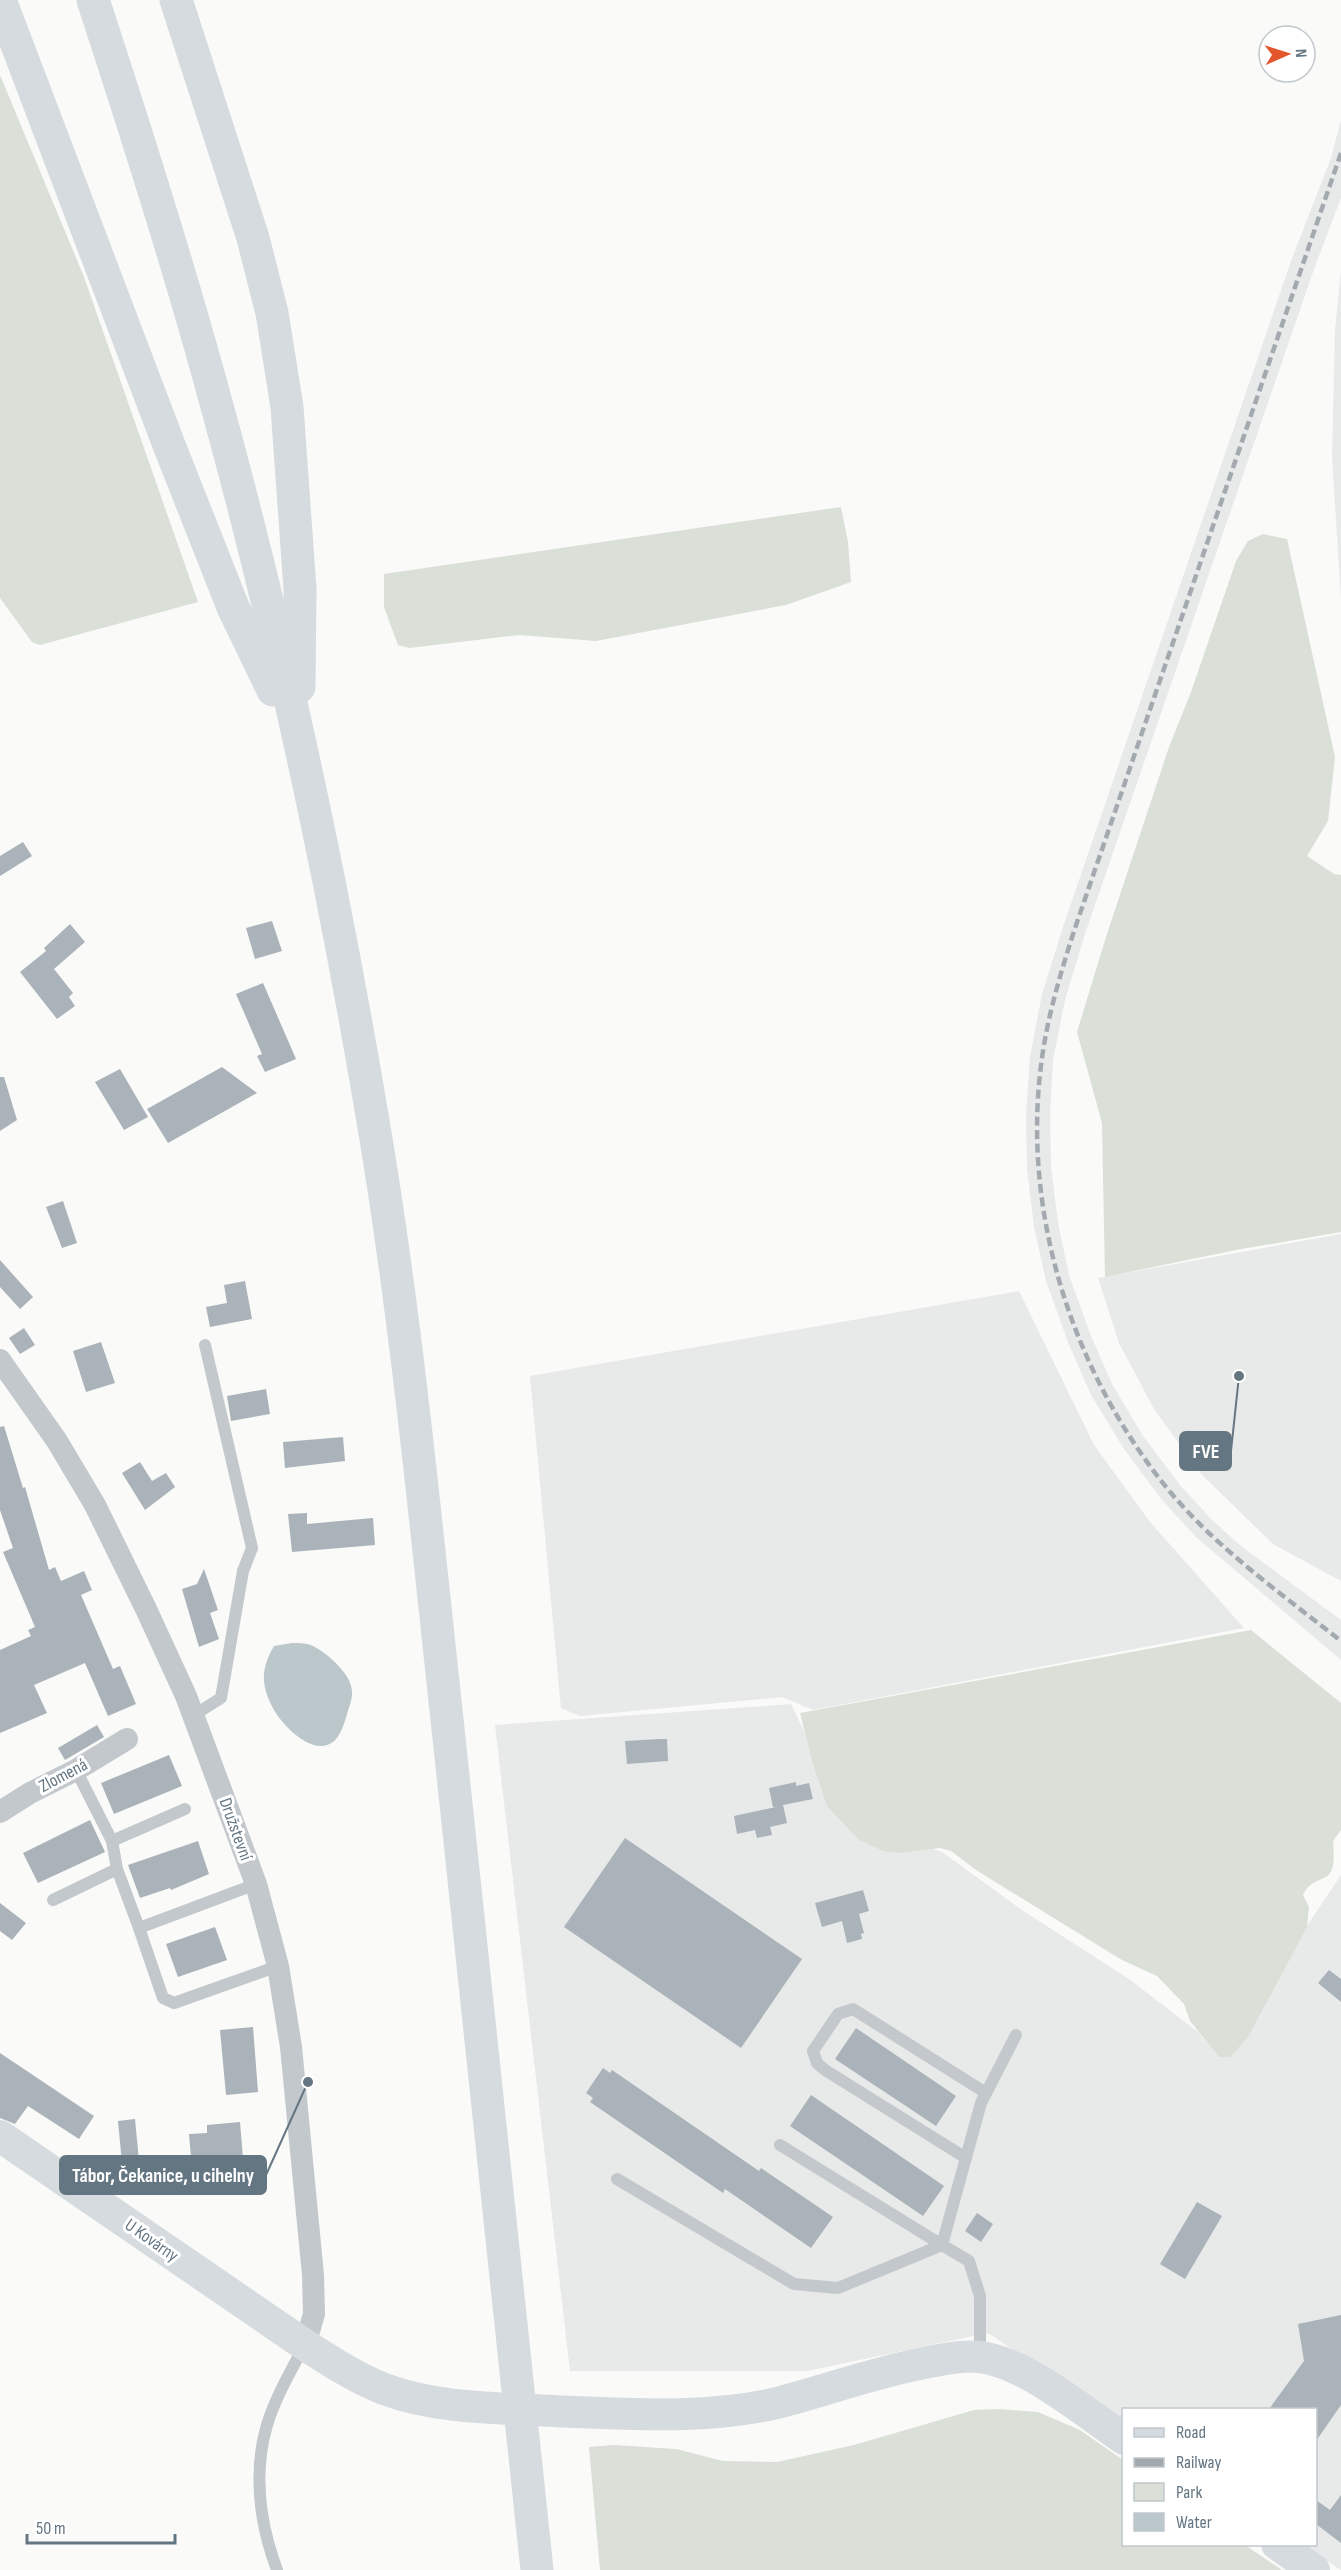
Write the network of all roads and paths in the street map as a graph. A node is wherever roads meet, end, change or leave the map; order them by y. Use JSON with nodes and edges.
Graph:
{"nodes":[{"id":1,"x":0,"y":0,"type":"edge"},
{"id":2,"x":93,"y":0,"type":"edge"},
{"id":3,"x":176,"y":0,"type":"edge"},
{"id":4,"x":299,"y":741,"type":"junction"},
{"id":5,"x":205,"y":1345,"type":"dead end"},
{"id":6,"x":0,"y":1360,"type":"edge"},
{"id":7,"x":194,"y":1715,"type":"junction"},
{"id":8,"x":127,"y":1739,"type":"dead end"},
{"id":9,"x":76,"y":1770,"type":"junction"},
{"id":10,"x":185,"y":1809,"type":"dead end"},
{"id":11,"x":0,"y":1812,"type":"edge"},
{"id":12,"x":112,"y":1841,"type":"junction"},
{"id":13,"x":117,"y":1869,"type":"junction"},
{"id":14,"x":256,"y":1884,"type":"junction"},
{"id":15,"x":53,"y":1900,"type":"dead end"},
{"id":16,"x":139,"y":1928,"type":"junction"},
{"id":17,"x":278,"y":1966,"type":"junction"},
{"id":18,"x":1016,"y":2035,"type":"dead end"},
{"id":19,"x":986,"y":2093,"type":"junction"},
{"id":20,"x":0,"y":2136,"type":"edge"},
{"id":21,"x":780,"y":2145,"type":"dead end"},
{"id":22,"x":966,"y":2158,"type":"junction"},
{"id":23,"x":617,"y":2179,"type":"dead end"},
{"id":24,"x":942,"y":2245,"type":"junction"},
{"id":25,"x":305,"y":2345,"type":"junction"},
{"id":26,"x":980,"y":2357,"type":"junction"},
{"id":27,"x":1122,"y":2438,"type":"edge"},
{"id":28,"x":1280,"y":2546,"type":"edge"},
{"id":29,"x":277,"y":2570,"type":"edge"},
{"id":30,"x":537,"y":2570,"type":"edge"},
{"id":31,"x":1314,"y":2570,"type":"edge"}],
"edges":[{"from":1,"to":4,"type":"main road"},
{"from":2,"to":4,"type":"main road"},
{"from":3,"to":4,"type":"main road"},
{"from":4,"to":30,"type":"main road"},
{"from":5,"to":7,"type":"lane"},
{"from":6,"to":7,"type":"street","name":"Družstevní"},
{"from":7,"to":14,"type":"street","name":"Družstevní"},
{"from":8,"to":9,"type":"street","name":"Zlomená"},
{"from":9,"to":11,"type":"street","name":"Zlomená"},
{"from":9,"to":12,"type":"lane"},
{"from":10,"to":12,"type":"lane"},
{"from":12,"to":13,"type":"lane"},
{"from":13,"to":15,"type":"lane"},
{"from":13,"to":16,"type":"lane"},
{"from":14,"to":16,"type":"lane"},
{"from":14,"to":17,"type":"street","name":"Družstevní"},
{"from":16,"to":17,"type":"lane"},
{"from":17,"to":25,"type":"street","name":"Družstevní"},
{"from":18,"to":19,"type":"lane"},
{"from":19,"to":22,"type":"lane"},
{"from":19,"to":22,"type":"lane"},
{"from":20,"to":25,"type":"street","name":"U Kovárny"},
{"from":21,"to":24,"type":"lane"},
{"from":22,"to":24,"type":"lane"},
{"from":23,"to":24,"type":"lane"},
{"from":24,"to":26,"type":"lane"},
{"from":25,"to":26,"type":"street","name":"U Kovárny"},
{"from":25,"to":29,"type":"lane"},
{"from":26,"to":27,"type":"street","name":"U Kovárny"},
{"from":28,"to":31,"type":"street"}]}
